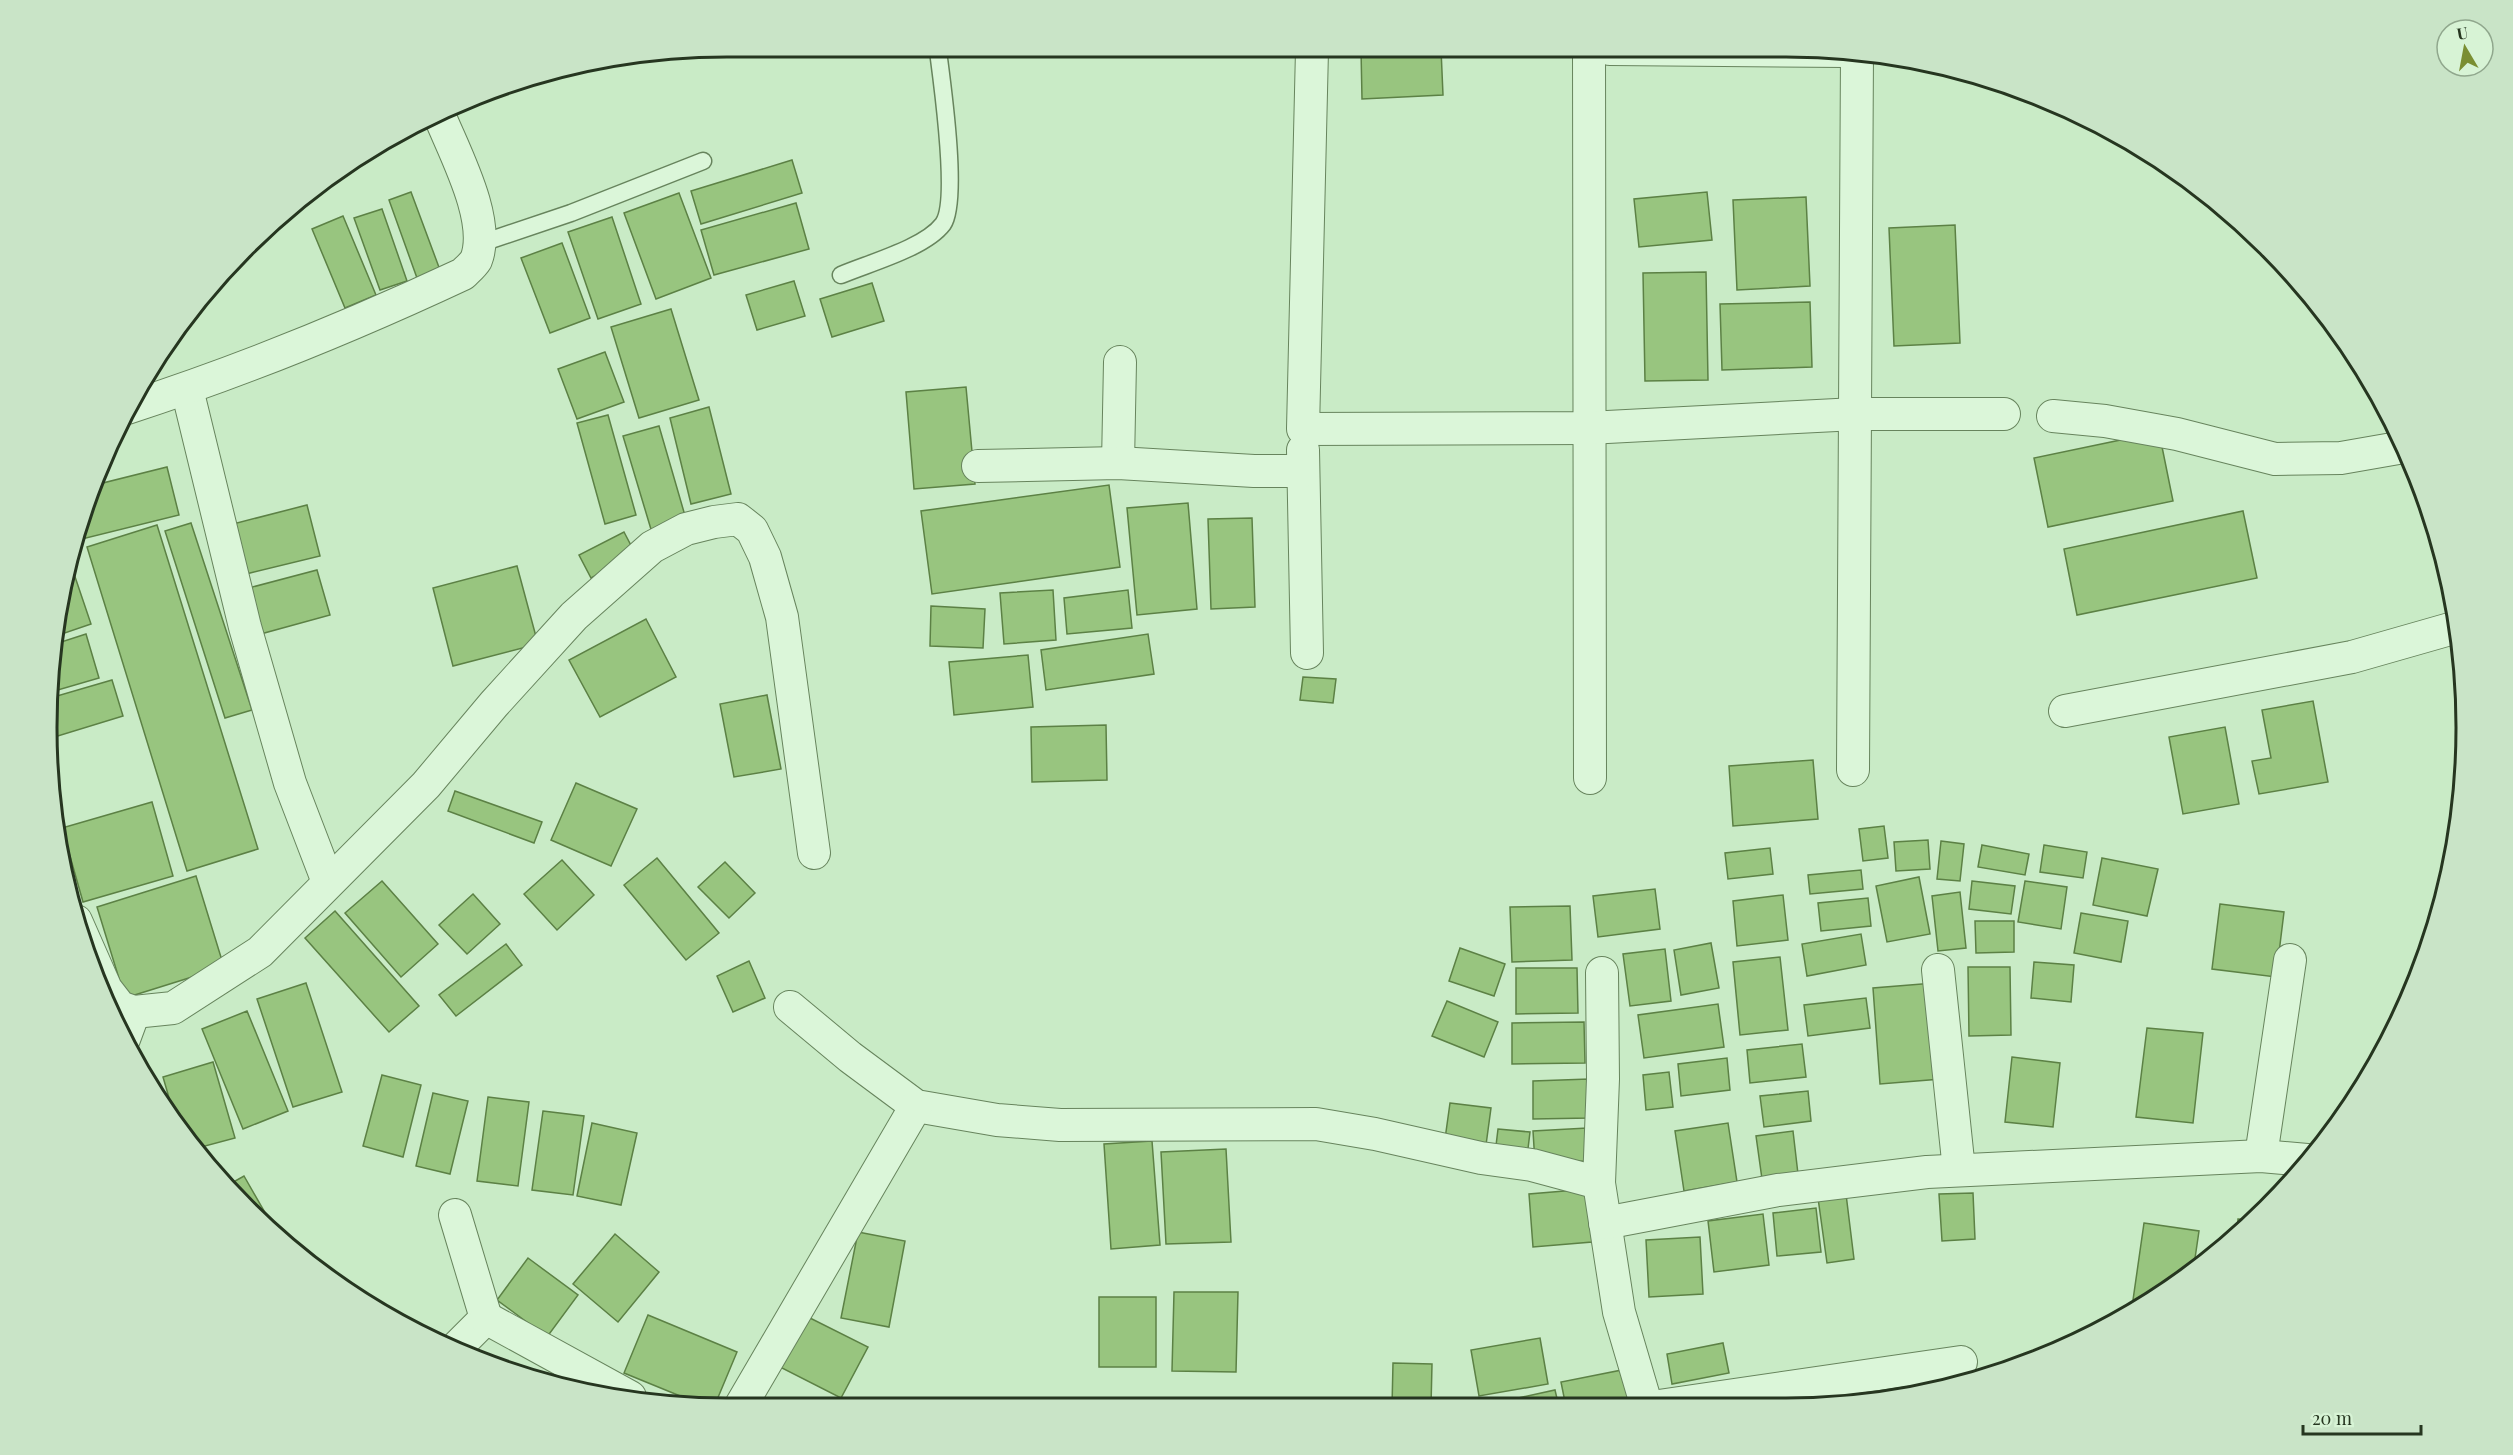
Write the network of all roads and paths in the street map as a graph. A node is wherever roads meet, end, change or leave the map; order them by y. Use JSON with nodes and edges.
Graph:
{"nodes":[{"id":1,"x":939,"y":57,"type":"edge"},
{"id":2,"x":1312,"y":57,"type":"edge"},
{"id":3,"x":1589,"y":57,"type":"edge"},
{"id":4,"x":1857,"y":61,"type":"edge"},
{"id":5,"x":442,"y":121,"type":"edge"},
{"id":6,"x":703,"y":161,"type":"dead end"},
{"id":7,"x":479,"y":244,"type":"junction"},
{"id":8,"x":841,"y":275,"type":"dead end"},
{"id":9,"x":1120,"y":362,"type":"dead end"},
{"id":10,"x":187,"y":389,"type":"junction"},
{"id":11,"x":141,"y":404,"type":"edge"},
{"id":12,"x":1856,"y":414,"type":"junction"},
{"id":13,"x":2004,"y":414,"type":"dead end"},
{"id":14,"x":2053,"y":416,"type":"dead end"},
{"id":15,"x":1588,"y":428,"type":"junction"},
{"id":16,"x":1303,"y":429,"type":"junction"},
{"id":17,"x":2395,"y":449,"type":"edge"},
{"id":18,"x":1118,"y":463,"type":"junction"},
{"id":19,"x":978,"y":466,"type":"dead end"},
{"id":20,"x":1304,"y":471,"type":"junction"},
{"id":21,"x":2448,"y":629,"type":"edge"},
{"id":22,"x":1307,"y":653,"type":"dead end"},
{"id":23,"x":2065,"y":711,"type":"dead end"},
{"id":24,"x":1852,"y":770,"type":"dead end"},
{"id":25,"x":1590,"y":778,"type":"dead end"},
{"id":26,"x":814,"y":853,"type":"dead end"},
{"id":27,"x":328,"y":882,"type":"junction"},
{"id":28,"x":2290,"y":960,"type":"dead end"},
{"id":29,"x":1938,"y":970,"type":"dead end"},
{"id":30,"x":1602,"y":973,"type":"dead end"},
{"id":31,"x":116,"y":1002,"type":"edge"},
{"id":32,"x":790,"y":1007,"type":"dead end"},
{"id":33,"x":129,"y":1026,"type":"edge"},
{"id":34,"x":916,"y":1106,"type":"junction"},
{"id":35,"x":2261,"y":1156,"type":"junction"},
{"id":36,"x":2299,"y":1159,"type":"edge"},
{"id":37,"x":1959,"y":1170,"type":"junction"},
{"id":38,"x":1599,"y":1183,"type":"junction"},
{"id":39,"x":454,"y":1215,"type":"dead end"},
{"id":40,"x":1605,"y":1223,"type":"junction"},
{"id":41,"x":486,"y":1318,"type":"junction"},
{"id":42,"x":461,"y":1343,"type":"edge"},
{"id":43,"x":1961,"y":1362,"type":"dead end"},
{"id":44,"x":615,"y":1388,"type":"edge"},
{"id":45,"x":745,"y":1398,"type":"edge"},
{"id":46,"x":1644,"y":1398,"type":"edge"},
{"id":47,"x":1714,"y":1398,"type":"edge"}],
"edges":[{"from":1,"to":8,"type":"lane"},
{"from":2,"to":16,"type":"street"},
{"from":3,"to":15,"type":"street"},
{"from":4,"to":12,"type":"street"},
{"from":5,"to":7,"type":"street"},
{"from":6,"to":7,"type":"lane"},
{"from":7,"to":10,"type":"street"},
{"from":9,"to":18,"type":"street"},
{"from":10,"to":11,"type":"street"},
{"from":10,"to":27,"type":"street"},
{"from":12,"to":13,"type":"street"},
{"from":12,"to":15,"type":"street"},
{"from":12,"to":24,"type":"street"},
{"from":14,"to":17,"type":"street"},
{"from":15,"to":16,"type":"street"},
{"from":15,"to":25,"type":"street"},
{"from":16,"to":20,"type":"street"},
{"from":18,"to":19,"type":"street"},
{"from":18,"to":20,"type":"street"},
{"from":20,"to":22,"type":"street"},
{"from":21,"to":23,"type":"street"},
{"from":26,"to":27,"type":"street"},
{"from":27,"to":33,"type":"street"},
{"from":28,"to":35,"type":"street"},
{"from":29,"to":37,"type":"street"},
{"from":30,"to":38,"type":"street"},
{"from":31,"to":33,"type":"street"},
{"from":32,"to":34,"type":"street"},
{"from":34,"to":38,"type":"street"},
{"from":34,"to":45,"type":"street"},
{"from":35,"to":36,"type":"street"},
{"from":35,"to":37,"type":"street"},
{"from":37,"to":40,"type":"street"},
{"from":38,"to":40,"type":"street"},
{"from":39,"to":41,"type":"street"},
{"from":40,"to":46,"type":"street"},
{"from":41,"to":42,"type":"street"},
{"from":41,"to":44,"type":"street"},
{"from":43,"to":47,"type":"street"}]}
